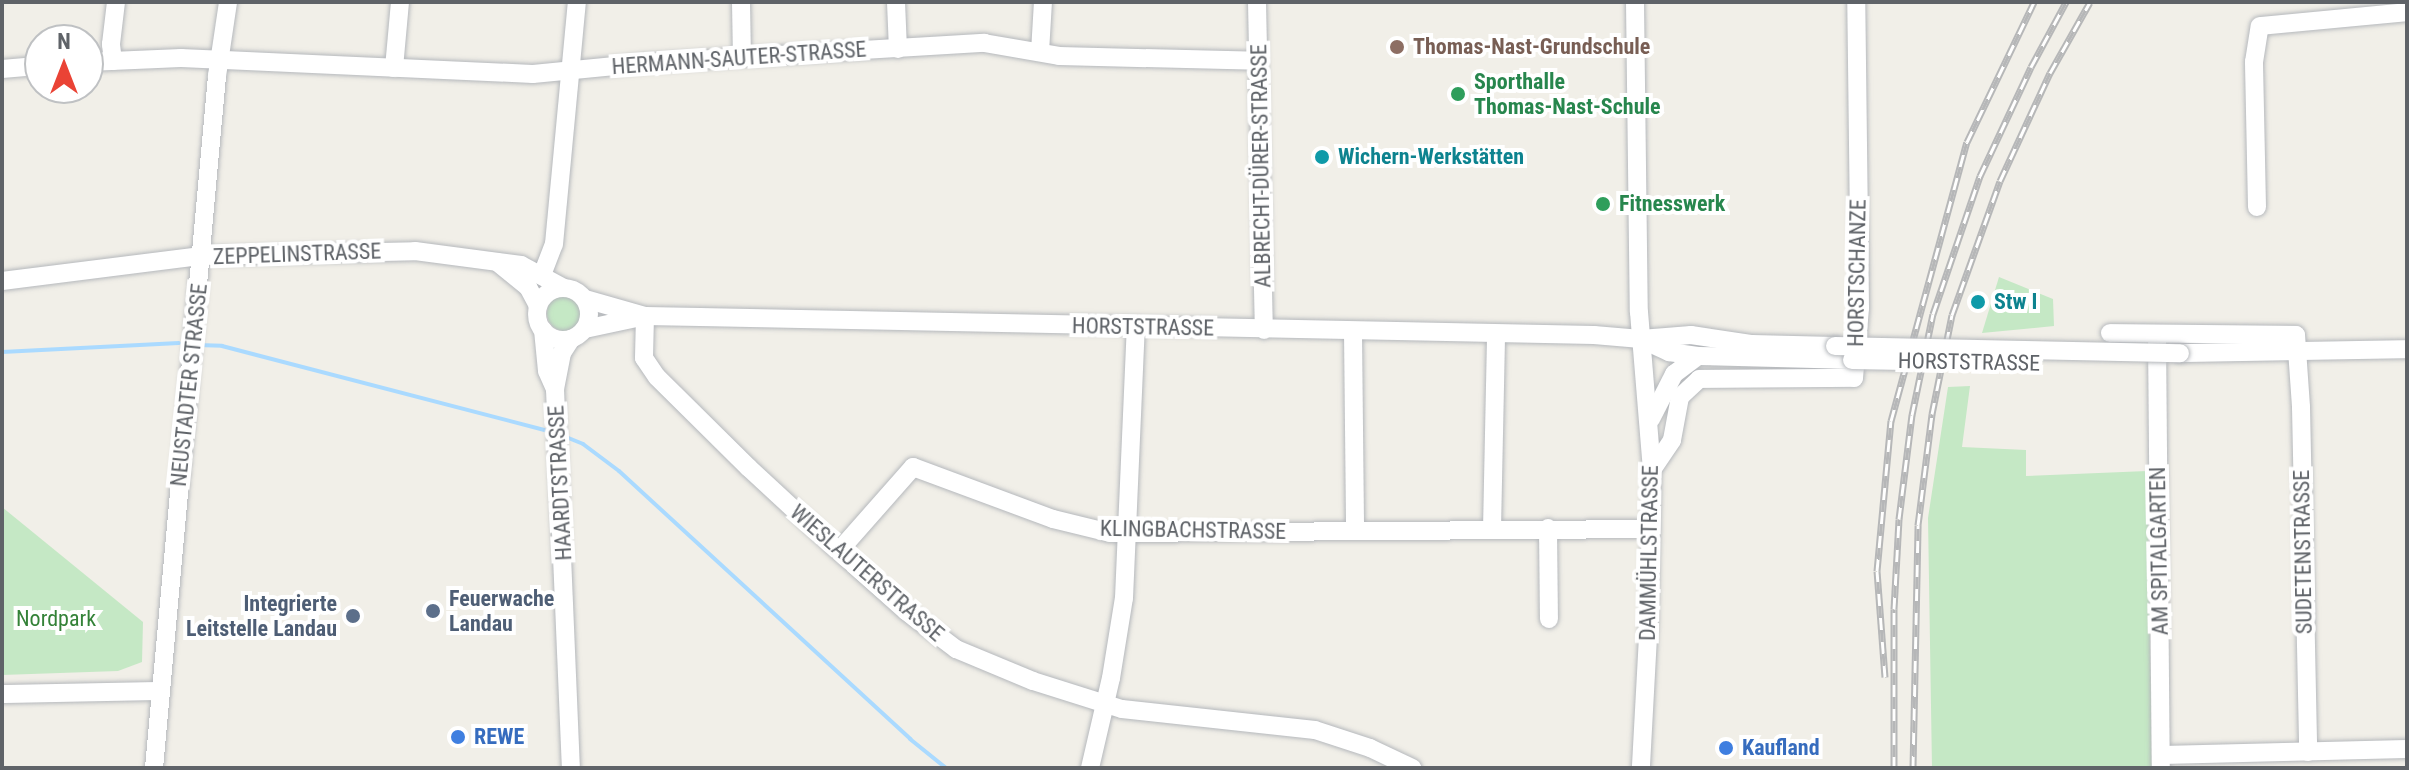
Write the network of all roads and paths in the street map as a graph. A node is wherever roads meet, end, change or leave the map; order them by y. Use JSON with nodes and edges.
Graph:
{"nodes":[{"id":1,"x":116,"y":2,"type":"edge"},
{"id":2,"x":228,"y":2,"type":"edge"},
{"id":3,"x":400,"y":2,"type":"edge"},
{"id":4,"x":577,"y":2,"type":"edge"},
{"id":5,"x":741,"y":2,"type":"edge"},
{"id":6,"x":896,"y":2,"type":"edge"},
{"id":7,"x":1043,"y":2,"type":"edge"},
{"id":8,"x":1257,"y":2,"type":"edge"},
{"id":9,"x":1635,"y":2,"type":"edge"},
{"id":10,"x":1856,"y":2,"type":"edge"},
{"id":11,"x":2407,"y":12,"type":"edge"},
{"id":12,"x":898,"y":49,"type":"junction"},
{"id":13,"x":1040,"y":52,"type":"junction"},
{"id":14,"x":742,"y":57,"type":"junction"},
{"id":15,"x":104,"y":61,"type":"edge"},
{"id":16,"x":113,"y":61,"type":"junction"},
{"id":17,"x":219,"y":61,"type":"junction"},
{"id":18,"x":1258,"y":61,"type":"junction"},
{"id":19,"x":24,"y":67,"type":"edge"},
{"id":20,"x":394,"y":68,"type":"junction"},
{"id":21,"x":2,"y":69,"type":"edge"},
{"id":22,"x":569,"y":71,"type":"junction"},
{"id":23,"x":2257,"y":207,"type":"dead end"},
{"id":24,"x":201,"y":256,"type":"junction"},
{"id":25,"x":496,"y":261,"type":"junction"},
{"id":26,"x":542,"y":275,"type":"junction"},
{"id":27,"x":2,"y":281,"type":"edge"},
{"id":28,"x":564,"y":288,"type":"junction"},
{"id":29,"x":585,"y":299,"type":"junction"},
{"id":30,"x":538,"y":306,"type":"junction"},
{"id":31,"x":645,"y":316,"type":"junction"},
{"id":32,"x":1136,"y":326,"type":"junction"},
{"id":33,"x":543,"y":330,"type":"junction"},
{"id":34,"x":1264,"y":330,"type":"junction"},
{"id":35,"x":1353,"y":332,"type":"junction"},
{"id":36,"x":2110,"y":333,"type":"dead end"},
{"id":37,"x":578,"y":334,"type":"junction"},
{"id":38,"x":1496,"y":334,"type":"junction"},
{"id":39,"x":2157,"y":334,"type":"junction"},
{"id":40,"x":1641,"y":339,"type":"junction"},
{"id":41,"x":2407,"y":349,"type":"edge"},
{"id":42,"x":1752,"y":352,"type":"junction"},
{"id":43,"x":2298,"y":352,"type":"junction"},
{"id":44,"x":1698,"y":356,"type":"junction"},
{"id":45,"x":555,"y":389,"type":"junction"},
{"id":46,"x":1650,"y":421,"type":"junction"},
{"id":47,"x":1652,"y":470,"type":"junction"},
{"id":48,"x":1548,"y":528,"type":"junction"},
{"id":49,"x":1492,"y":529,"type":"junction"},
{"id":50,"x":1651,"y":529,"type":"junction"},
{"id":51,"x":1355,"y":531,"type":"junction"},
{"id":52,"x":1128,"y":534,"type":"junction"},
{"id":53,"x":839,"y":551,"type":"junction"},
{"id":54,"x":1549,"y":619,"type":"dead end"},
{"id":55,"x":161,"y":691,"type":"junction"},
{"id":56,"x":2,"y":694,"type":"edge"},
{"id":57,"x":1106,"y":704,"type":"junction"},
{"id":58,"x":2407,"y":749,"type":"edge"},
{"id":59,"x":2308,"y":752,"type":"junction"},
{"id":60,"x":2161,"y":762,"type":"edge"},
{"id":61,"x":154,"y":768,"type":"edge"},
{"id":62,"x":571,"y":768,"type":"edge"},
{"id":63,"x":1090,"y":768,"type":"edge"},
{"id":64,"x":1412,"y":768,"type":"edge"},
{"id":65,"x":1641,"y":768,"type":"edge"}],
"edges":[{"from":1,"to":16,"type":"street"},
{"from":2,"to":17,"type":"street","name":"NEUSTADTER STRASSE"},
{"from":3,"to":20,"type":"street"},
{"from":4,"to":22,"type":"street"},
{"from":5,"to":14,"type":"street"},
{"from":6,"to":12,"type":"street"},
{"from":7,"to":13,"type":"street"},
{"from":8,"to":18,"type":"street","name":"ALBRECHT-DÜRER-STRASSE"},
{"from":9,"to":40,"type":"street","name":"DAMMÜHLSTRASSE"},
{"from":10,"to":47,"type":"street","name":"HORSTSCHANZE"},
{"from":11,"to":23,"type":"street"},
{"from":12,"to":13,"type":"street","name":"HERMANN-SAUTER-STRASSE"},
{"from":12,"to":14,"type":"street","name":"HERMANN-SAUTER-STRASSE"},
{"from":13,"to":18,"type":"street","name":"HERMANN-SAUTER-STRASSE"},
{"from":14,"to":22,"type":"street","name":"HERMANN-SAUTER-STRASSE"},
{"from":15,"to":16,"type":"street","name":"HERMANN-SAUTER-STRASSE"},
{"from":16,"to":17,"type":"street","name":"HERMANN-SAUTER-STRASSE"},
{"from":17,"to":20,"type":"street","name":"HERMANN-SAUTER-STRASSE"},
{"from":17,"to":24,"type":"street","name":"NEUSTADTER STRASSE"},
{"from":18,"to":34,"type":"street","name":"ALBRECHT-DÜRER-STRASSE"},
{"from":19,"to":21,"type":"street"},
{"from":20,"to":22,"type":"street","name":"HERMANN-SAUTER-STRASSE"},
{"from":22,"to":26,"type":"street"},
{"from":24,"to":25,"type":"street","name":"ZEPPELINSTRASSE"},
{"from":24,"to":27,"type":"street","name":"ZEPPELINSTRASSE"},
{"from":24,"to":55,"type":"street","name":"NEUSTADTER STRASSE"},
{"from":25,"to":26,"type":"street","name":"ZEPPELINSTRASSE"},
{"from":25,"to":30,"type":"street"},
{"from":26,"to":28,"type":"street","name":"ZEPPELINSTRASSE"},
{"from":28,"to":29,"type":"street","name":"HORSTSTRASSE"},
{"from":28,"to":30,"type":"street"},
{"from":29,"to":31,"type":"street","name":"HORSTSTRASSE"},
{"from":29,"to":37,"type":"street"},
{"from":30,"to":33,"type":"street"},
{"from":31,"to":32,"type":"street","name":"HORSTSTRASSE"},
{"from":31,"to":37,"type":"street","name":"HORSTSTRASSE"},
{"from":31,"to":53,"type":"street","name":"WIESLAUTERSTRASSE"},
{"from":32,"to":34,"type":"street","name":"HORSTSTRASSE"},
{"from":32,"to":52,"type":"street"},
{"from":33,"to":37,"type":"street"},
{"from":33,"to":45,"type":"street","name":"HAARDTSTRASSE"},
{"from":34,"to":35,"type":"street","name":"HORSTSTRASSE"},
{"from":35,"to":38,"type":"street","name":"HORSTSTRASSE"},
{"from":35,"to":51,"type":"street"},
{"from":36,"to":39,"type":"street"},
{"from":37,"to":45,"type":"street","name":"HAARDTSTRASSE"},
{"from":38,"to":40,"type":"street","name":"HORSTSTRASSE"},
{"from":38,"to":49,"type":"street"},
{"from":39,"to":43,"type":"street"},
{"from":39,"to":60,"type":"street","name":"AM SPITALGARTEN"},
{"from":40,"to":42,"type":"street","name":"HORSTSTRASSE"},
{"from":40,"to":44,"type":"street","name":"HORSTSTRASSE"},
{"from":40,"to":46,"type":"street","name":"DAMMÜHLSTRASSE"},
{"from":41,"to":43,"type":"street","name":"HORSTSTRASSE"},
{"from":42,"to":43,"type":"street","name":"HORSTSTRASSE","bridge":true},
{"from":42,"to":44,"type":"street","name":"HORSTSTRASSE"},
{"from":43,"to":59,"type":"street","name":"SUDETENSTRASSE"},
{"from":44,"to":46,"type":"street"},
{"from":45,"to":62,"type":"street","name":"HAARDTSTRASSE"},
{"from":46,"to":47,"type":"street","name":"DAMMÜHLSTRASSE"},
{"from":47,"to":50,"type":"street","name":"DAMMÜHLSTRASSE"},
{"from":48,"to":49,"type":"street","name":"KLINGBACHSTRASSE"},
{"from":48,"to":50,"type":"street","name":"KLINGBACHSTRASSE"},
{"from":48,"to":54,"type":"street"},
{"from":49,"to":51,"type":"street","name":"KLINGBACHSTRASSE"},
{"from":50,"to":65,"type":"street","name":"DAMMÜHLSTRASSE"},
{"from":51,"to":52,"type":"street","name":"KLINGBACHSTRASSE"},
{"from":52,"to":53,"type":"street","name":"KLINGBACHSTRASSE"},
{"from":52,"to":57,"type":"street"},
{"from":53,"to":57,"type":"street","name":"WIESLAUTERSTRASSE"},
{"from":55,"to":56,"type":"street"},
{"from":55,"to":61,"type":"street","name":"NEUSTADTER STRASSE"},
{"from":57,"to":63,"type":"street"},
{"from":57,"to":64,"type":"street","name":"WIESLAUTERSTRASSE"},
{"from":58,"to":59,"type":"street"},
{"from":59,"to":60,"type":"street"}]}
